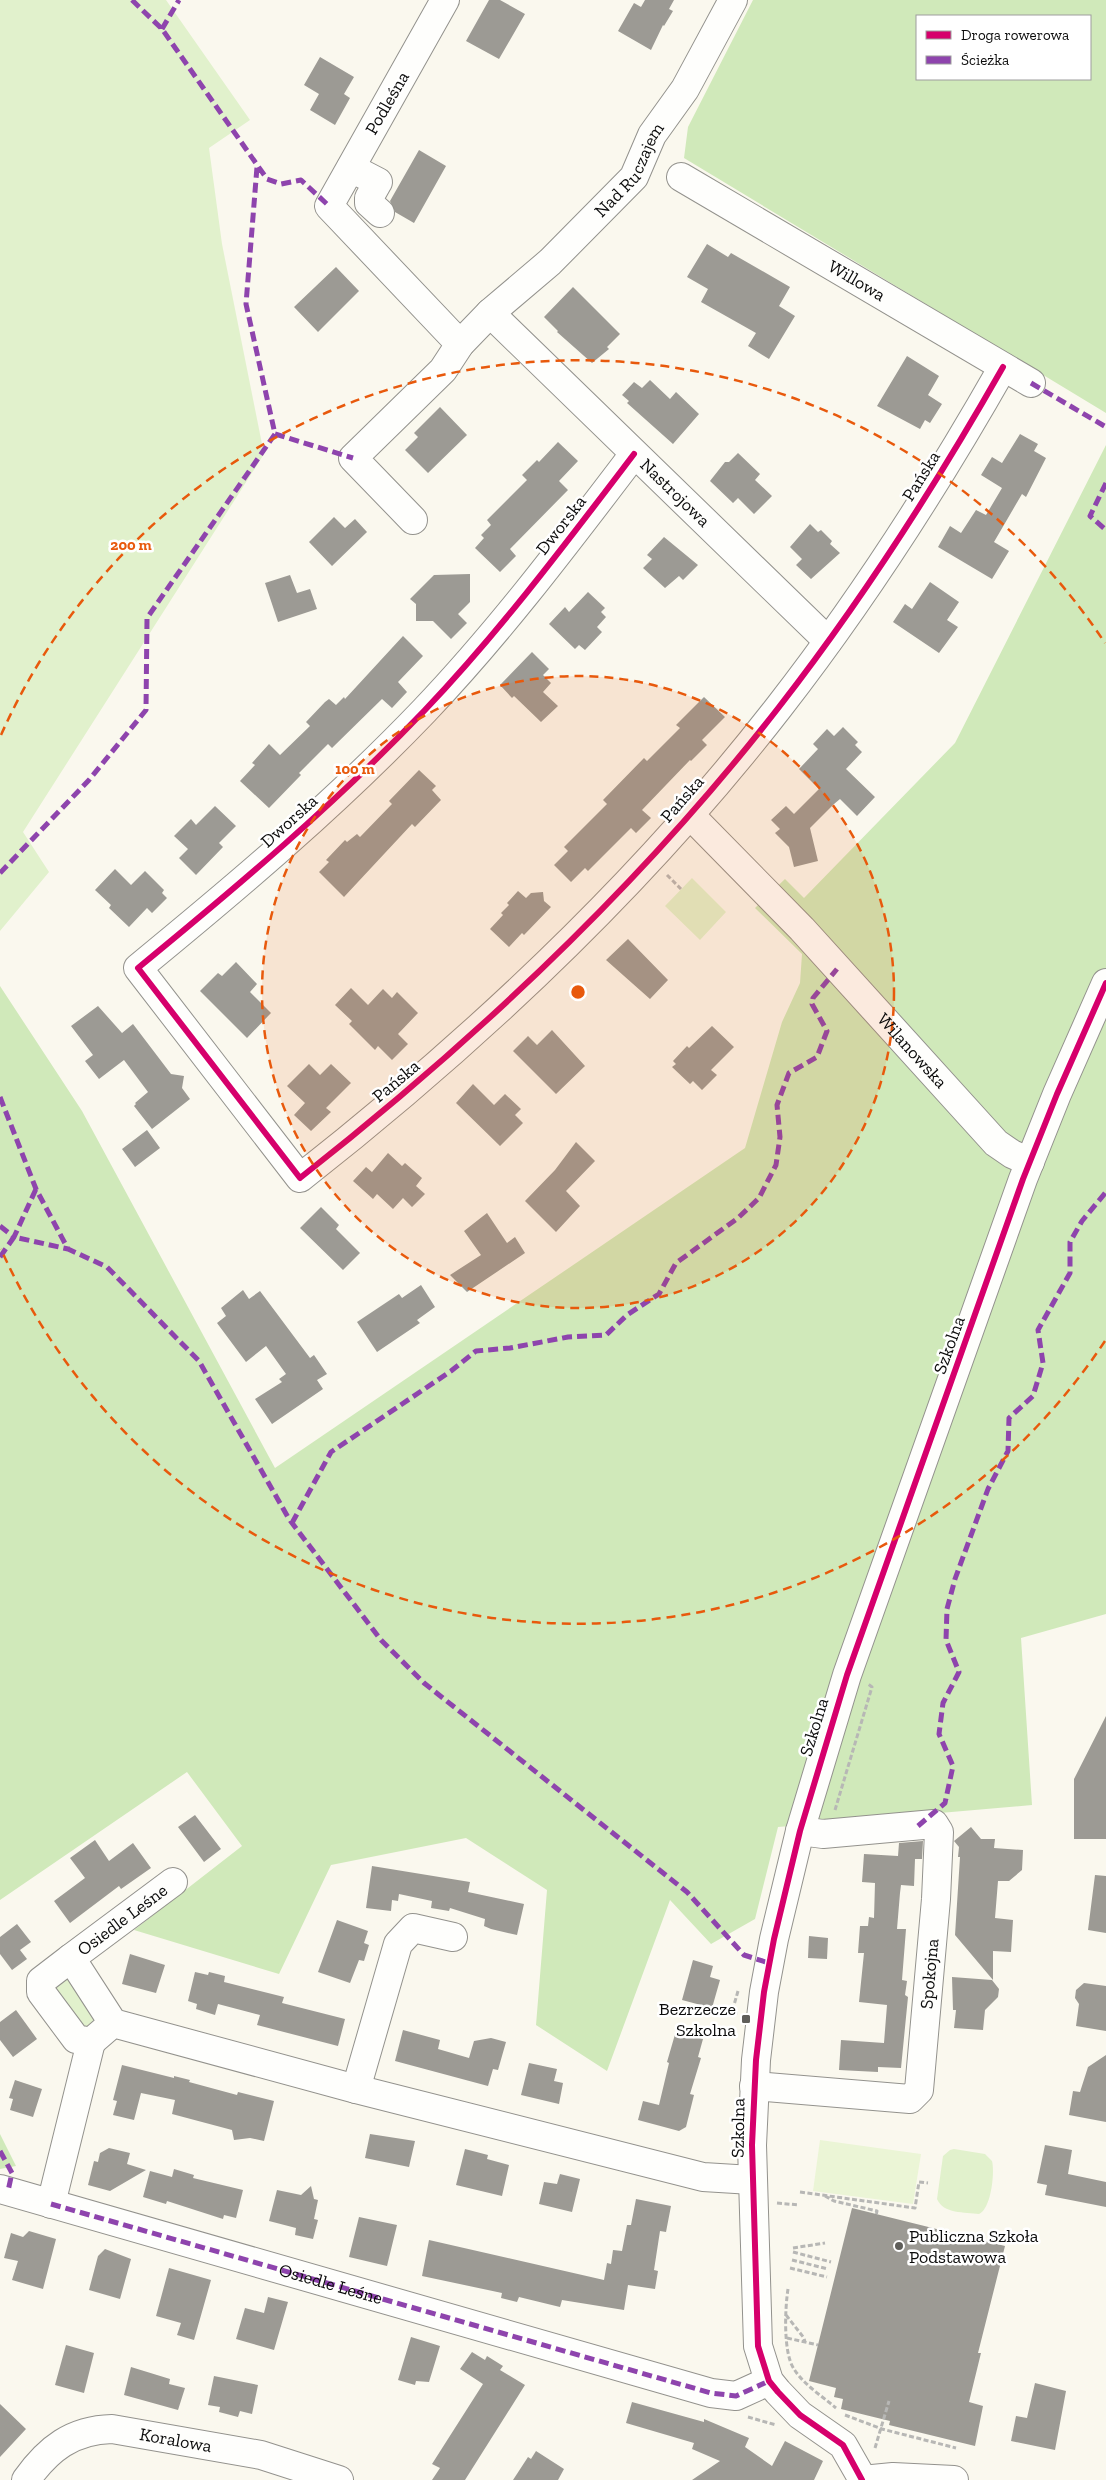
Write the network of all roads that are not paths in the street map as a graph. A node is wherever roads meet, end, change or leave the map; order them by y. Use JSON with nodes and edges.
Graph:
{"nodes":[{"id":1,"x":445,"y":0,"type":"edge"},
{"id":2,"x":733,"y":0,"type":"edge"},
{"id":3,"x":350,"y":168,"type":"junction"},
{"id":4,"x":681,"y":177,"type":"dead end"},
{"id":5,"x":380,"y":213,"type":"dead end"},
{"id":6,"x":495,"y":318,"type":"junction"},
{"id":7,"x":460,"y":344,"type":"junction"},
{"id":8,"x":1004,"y":367,"type":"junction"},
{"id":9,"x":1031,"y":383,"type":"dead end"},
{"id":10,"x":634,"y":454,"type":"junction"},
{"id":11,"x":413,"y":520,"type":"dead end"},
{"id":12,"x":828,"y":641,"type":"junction"},
{"id":13,"x":690,"y":815,"type":"junction"},
{"id":14,"x":1106,"y":984,"type":"edge"},
{"id":15,"x":1030,"y":1162,"type":"junction"},
{"id":16,"x":300,"y":1178,"type":"joint"},
{"id":17,"x":800,"y":1832,"type":"junction"},
{"id":18,"x":173,"y":1882,"type":"dead end"},
{"id":19,"x":453,"y":1937,"type":"dead end"},
{"id":20,"x":71,"y":1958,"type":"junction"},
{"id":21,"x":113,"y":2023,"type":"junction"},
{"id":22,"x":91,"y":2042,"type":"junction"},
{"id":23,"x":754,"y":2086,"type":"junction"},
{"id":24,"x":356,"y":2090,"type":"junction"},
{"id":25,"x":752,"y":2180,"type":"junction"},
{"id":26,"x":0,"y":2189,"type":"edge"},
{"id":27,"x":51,"y":2204,"type":"junction"},
{"id":28,"x":769,"y":2381,"type":"junction"},
{"id":29,"x":26,"y":2480,"type":"edge"},
{"id":30,"x":339,"y":2480,"type":"edge"},
{"id":31,"x":862,"y":2480,"type":"edge"},
{"id":32,"x":950,"y":2480,"type":"edge"},
{"id":33,"x":954,"y":2480,"type":"edge"}],
"edges":[{"from":1,"to":3,"type":"street","name":"Podleśna"},
{"from":2,"to":6,"type":"street","name":"Nad Ruczajem"},
{"from":3,"to":5,"type":"street"},
{"from":3,"to":7,"type":"street","name":"Podleśna"},
{"from":4,"to":8,"type":"street","name":"Willowa"},
{"from":6,"to":7,"type":"street","name":"Nad Ruczajem"},
{"from":6,"to":10,"type":"street","name":"Nastrojowa"},
{"from":7,"to":11,"type":"street","name":"Nad Ruczajem"},
{"from":8,"to":9,"type":"street","name":"Willowa"},
{"from":8,"to":12,"type":"street","name":"Pańska"},
{"from":10,"to":12,"type":"street","name":"Nastrojowa"},
{"from":10,"to":16,"type":"street","name":"Dworska"},
{"from":12,"to":13,"type":"street","name":"Pańska"},
{"from":13,"to":15,"type":"street","name":"Wilanowska"},
{"from":13,"to":16,"type":"street","name":"Pańska"},
{"from":14,"to":15,"type":"street","name":"Szkolna"},
{"from":15,"to":17,"type":"street","name":"Szkolna"},
{"from":17,"to":23,"type":"street","name":"Szkolna"},
{"from":17,"to":23,"type":"street","name":"Spokojna"},
{"from":18,"to":20,"type":"street","name":"Osiedle Leśne"},
{"from":19,"to":24,"type":"street"},
{"from":20,"to":21,"type":"street","name":"Osiedle Leśne"},
{"from":20,"to":22,"type":"street","name":"Osiedle Leśne"},
{"from":21,"to":22,"type":"street"},
{"from":21,"to":24,"type":"street"},
{"from":22,"to":27,"type":"street"},
{"from":23,"to":25,"type":"street","name":"Szkolna"},
{"from":24,"to":25,"type":"street"},
{"from":25,"to":28,"type":"street","name":"Szkolna"},
{"from":26,"to":27,"type":"street","name":"Osiedle Leśne"},
{"from":27,"to":28,"type":"street","name":"Osiedle Leśne"},
{"from":28,"to":31,"type":"street","name":"Szkolna"},
{"from":29,"to":30,"type":"street","name":"Koralowa"},
{"from":31,"to":32,"type":"street"},
{"from":32,"to":33,"type":"street"}]}
